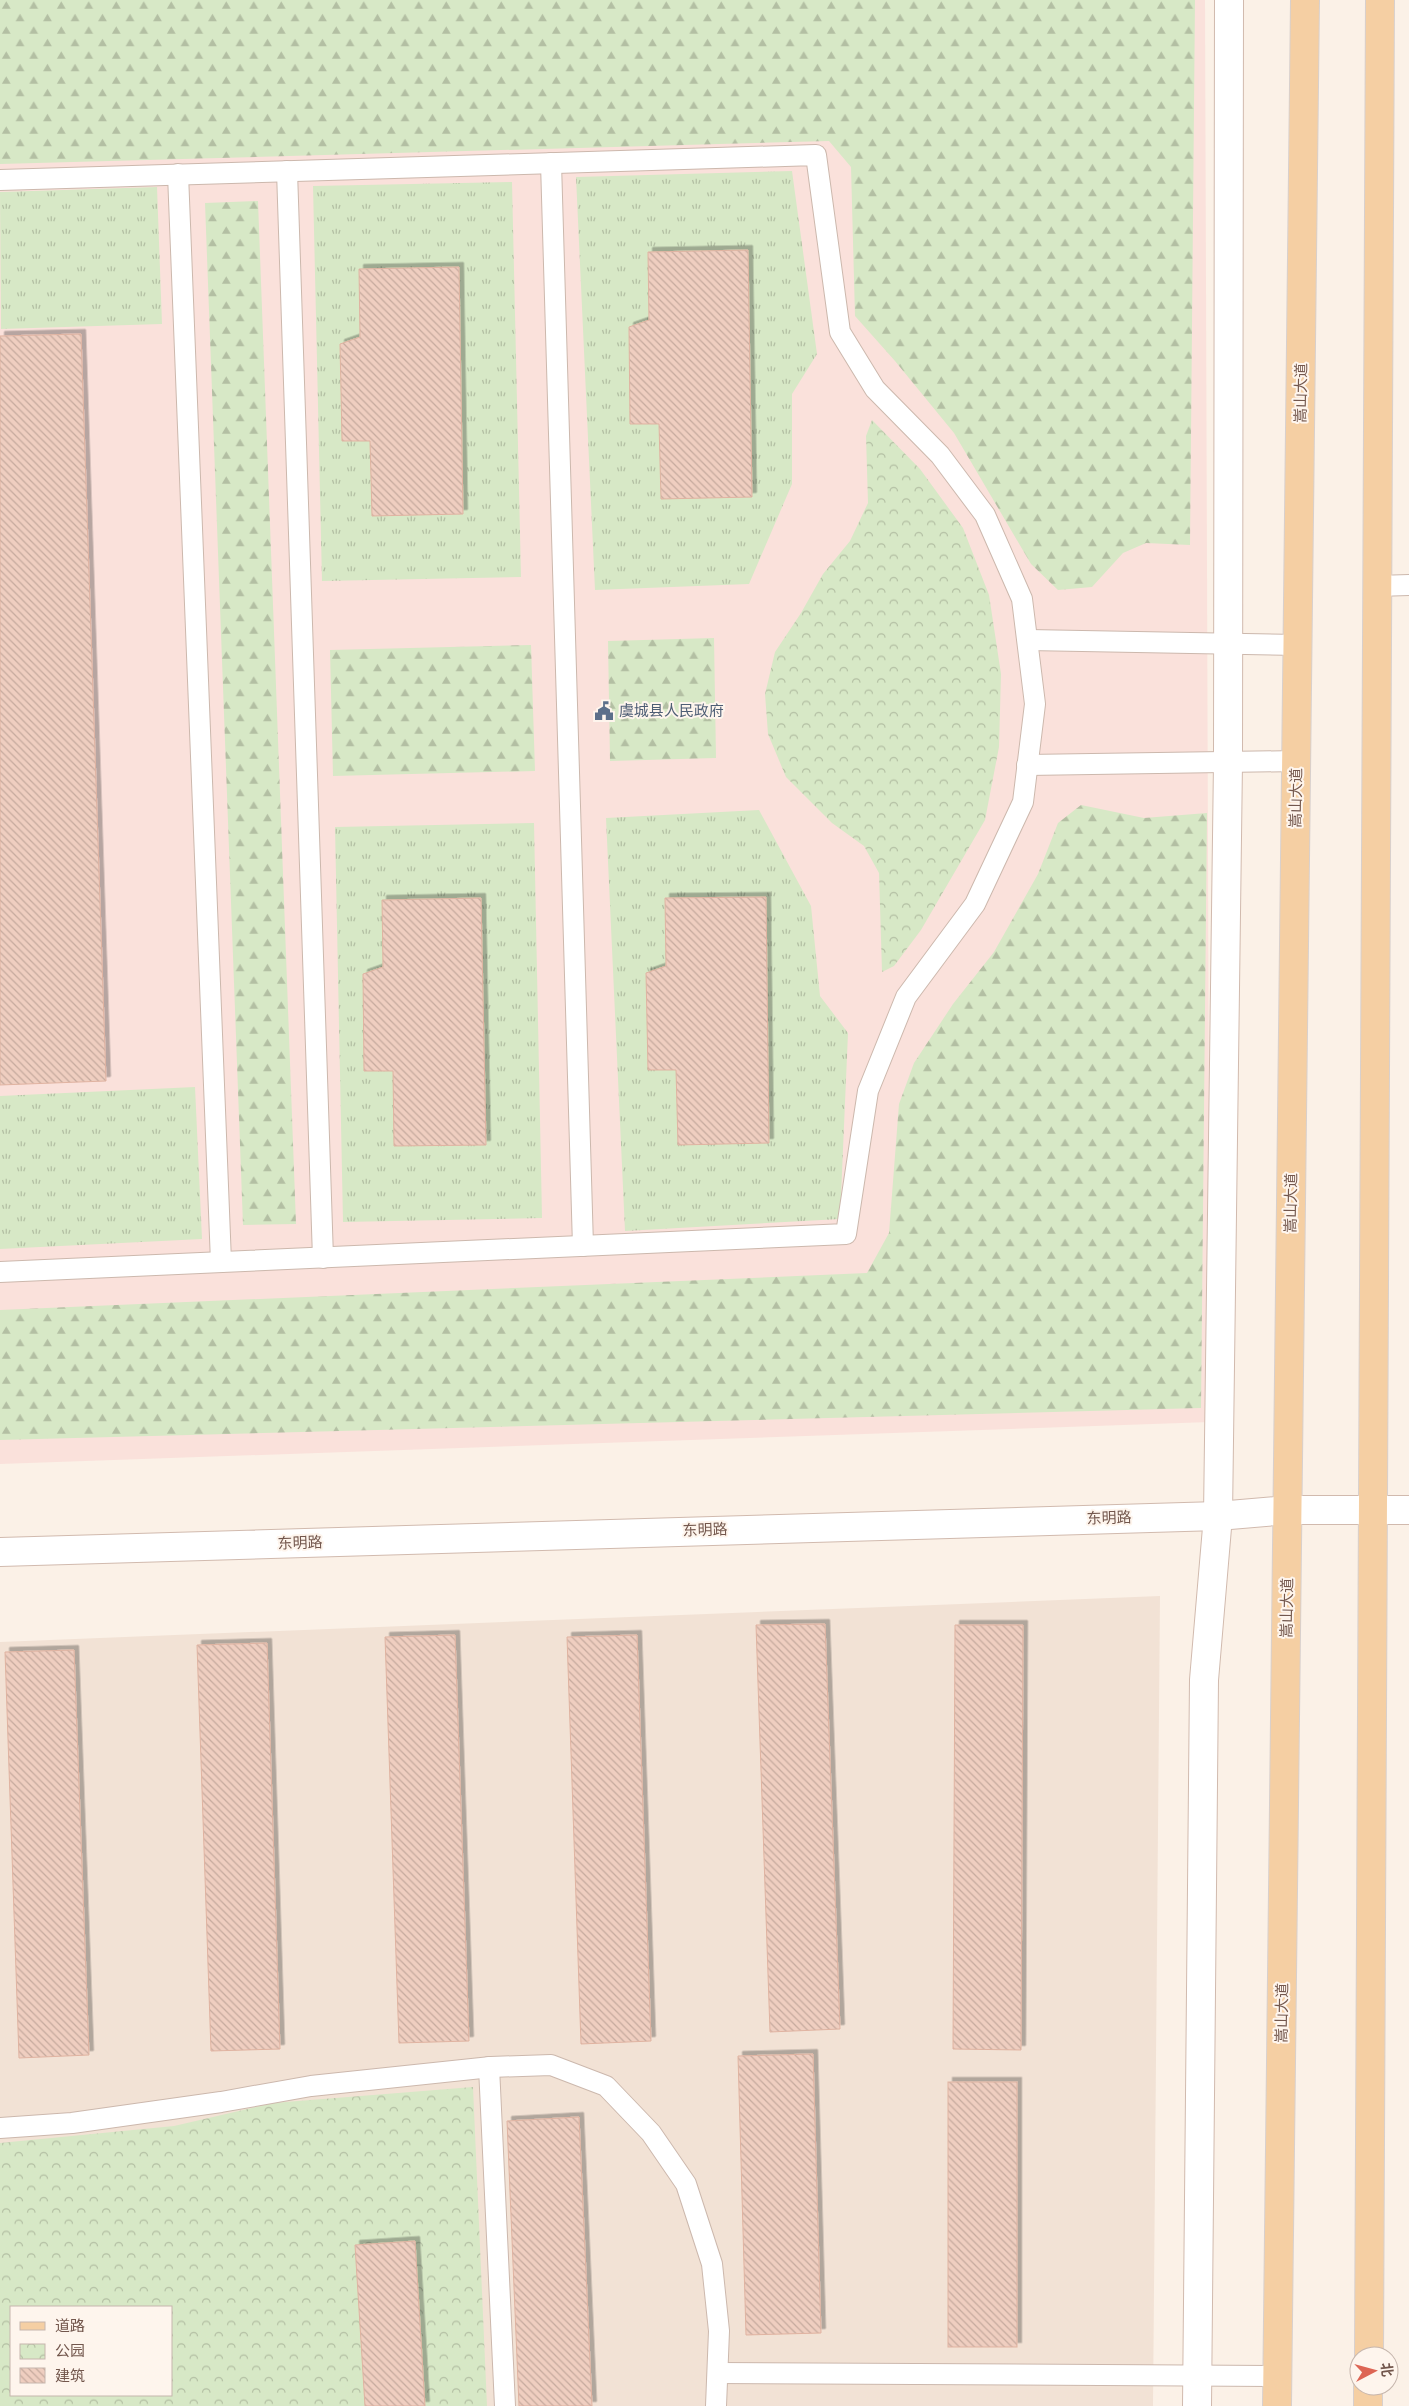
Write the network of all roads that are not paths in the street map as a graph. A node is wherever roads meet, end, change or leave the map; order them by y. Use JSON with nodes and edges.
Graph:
{"nodes":[{"id":1,"x":1229,"y":0,"type":"edge"},
{"id":2,"x":1305,"y":0,"type":"edge"},
{"id":3,"x":1380,"y":0,"type":"edge"},
{"id":4,"x":551,"y":163,"type":"junction"},
{"id":5,"x":287,"y":171,"type":"junction"},
{"id":6,"x":178,"y":174,"type":"junction"},
{"id":7,"x":0,"y":180,"type":"edge"},
{"id":8,"x":1409,"y":585,"type":"edge"},
{"id":9,"x":1377,"y":586,"type":"junction"},
{"id":10,"x":1028,"y":640,"type":"junction"},
{"id":11,"x":1230,"y":644,"type":"junction"},
{"id":12,"x":1298,"y":645,"type":"junction"},
{"id":13,"x":1296,"y":761,"type":"junction"},
{"id":14,"x":1228,"y":762,"type":"junction"},
{"id":15,"x":1028,"y":764,"type":"junction"},
{"id":16,"x":583,"y":1246,"type":"junction"},
{"id":17,"x":323,"y":1258,"type":"junction"},
{"id":18,"x":221,"y":1262,"type":"junction"},
{"id":19,"x":0,"y":1272,"type":"edge"},
{"id":20,"x":1372,"y":1508,"type":"junction"},
{"id":21,"x":1288,"y":1510,"type":"junction"},
{"id":22,"x":1409,"y":1510,"type":"edge"},
{"id":23,"x":1218,"y":1516,"type":"junction"},
{"id":24,"x":0,"y":1552,"type":"edge"},
{"id":25,"x":489,"y":2067,"type":"junction"},
{"id":26,"x":0,"y":2128,"type":"edge"},
{"id":27,"x":1369,"y":2346,"type":"edge"},
{"id":28,"x":718,"y":2373,"type":"junction"},
{"id":29,"x":1197,"y":2376,"type":"junction"},
{"id":30,"x":1277,"y":2376,"type":"junction"},
{"id":31,"x":505,"y":2406,"type":"edge"},
{"id":32,"x":716,"y":2406,"type":"edge"},
{"id":33,"x":1196,"y":2406,"type":"edge"},
{"id":34,"x":1277,"y":2406,"type":"edge"}],
"edges":[{"from":1,"to":11,"type":"main road"},
{"from":2,"to":12,"type":"main road","name":"嵩山大道"},
{"from":3,"to":9,"type":"main road"},
{"from":4,"to":5,"type":"lane"},
{"from":4,"to":10,"type":"lane"},
{"from":4,"to":16,"type":"lane"},
{"from":5,"to":6,"type":"lane"},
{"from":5,"to":17,"type":"lane"},
{"from":6,"to":7,"type":"lane"},
{"from":6,"to":18,"type":"lane"},
{"from":8,"to":9,"type":"lane"},
{"from":9,"to":20,"type":"main road"},
{"from":10,"to":11,"type":"lane"},
{"from":10,"to":15,"type":"lane"},
{"from":11,"to":12,"type":"lane"},
{"from":11,"to":14,"type":"main road"},
{"from":12,"to":13,"type":"main road","name":"嵩山大道"},
{"from":13,"to":14,"type":"lane"},
{"from":13,"to":21,"type":"main road","name":"嵩山大道"},
{"from":14,"to":15,"type":"lane"},
{"from":14,"to":23,"type":"main road"},
{"from":15,"to":16,"type":"lane"},
{"from":16,"to":17,"type":"lane"},
{"from":17,"to":18,"type":"lane"},
{"from":18,"to":19,"type":"lane"},
{"from":20,"to":21,"type":"main road","name":"东明路"},
{"from":20,"to":22,"type":"main road","name":"东明路"},
{"from":20,"to":27,"type":"main road"},
{"from":21,"to":23,"type":"main road","name":"东明路"},
{"from":21,"to":30,"type":"main road","name":"嵩山大道"},
{"from":23,"to":24,"type":"main road","name":"东明路"},
{"from":23,"to":29,"type":"main road"},
{"from":25,"to":26,"type":"lane"},
{"from":25,"to":28,"type":"lane"},
{"from":25,"to":31,"type":"lane"},
{"from":28,"to":29,"type":"lane"},
{"from":28,"to":32,"type":"lane"},
{"from":29,"to":30,"type":"lane"},
{"from":29,"to":33,"type":"main road"},
{"from":30,"to":34,"type":"main road","name":"嵩山大道"}]}
